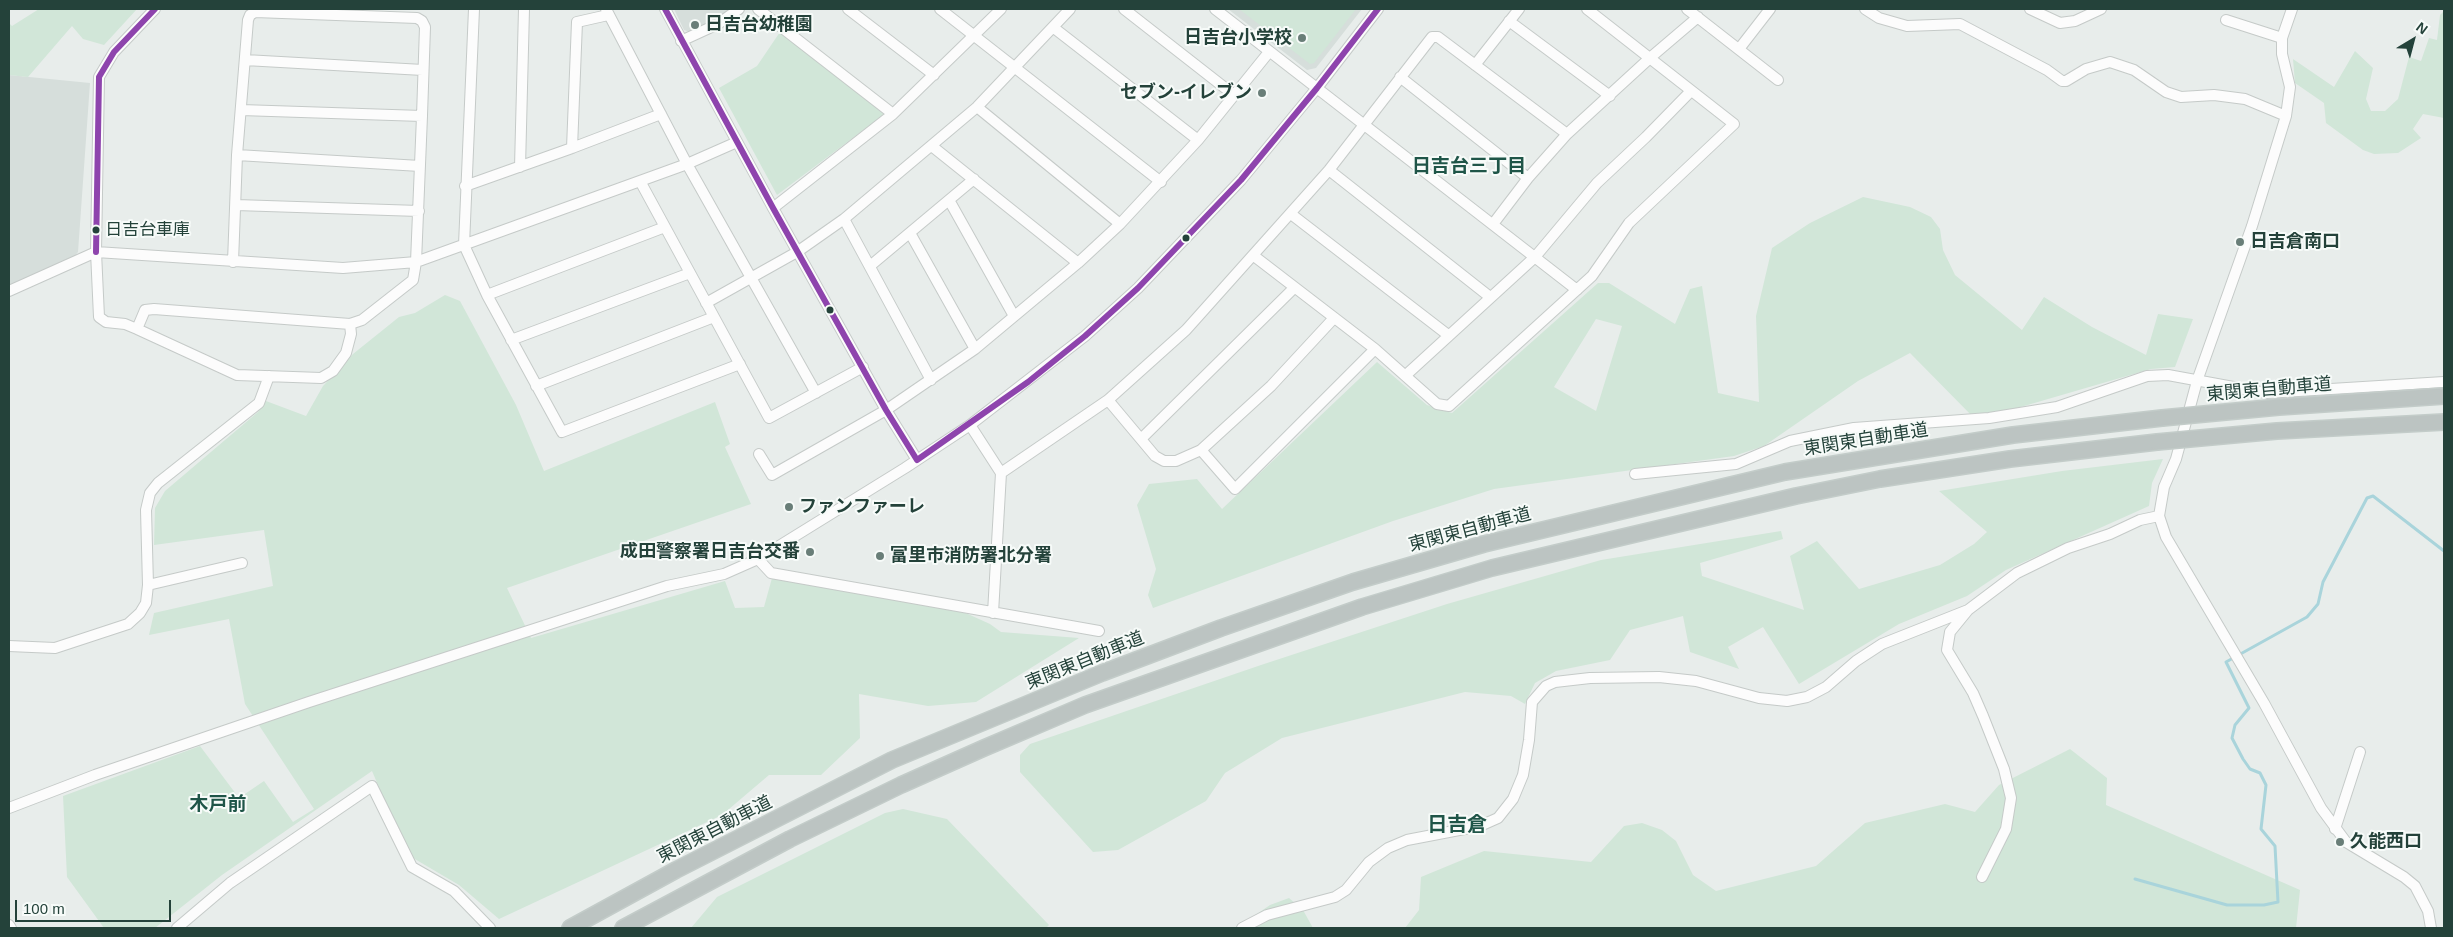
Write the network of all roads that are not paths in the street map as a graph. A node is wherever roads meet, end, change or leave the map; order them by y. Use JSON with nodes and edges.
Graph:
{"nodes":[{"id":1,"x":155,"y":9,"type":"edge"},
{"id":2,"x":474,"y":9,"type":"edge"},
{"id":3,"x":524,"y":9,"type":"edge"},
{"id":4,"x":665,"y":9,"type":"edge"},
{"id":5,"x":739,"y":9,"type":"edge"},
{"id":6,"x":758,"y":9,"type":"edge"},
{"id":7,"x":848,"y":9,"type":"edge"},
{"id":8,"x":940,"y":9,"type":"edge"},
{"id":9,"x":1001,"y":9,"type":"edge"},
{"id":10,"x":1070,"y":9,"type":"edge"},
{"id":11,"x":1124,"y":9,"type":"edge"},
{"id":12,"x":1215,"y":9,"type":"edge"},
{"id":13,"x":1378,"y":9,"type":"edge"},
{"id":14,"x":1519,"y":9,"type":"edge"},
{"id":15,"x":1587,"y":9,"type":"edge"},
{"id":16,"x":1687,"y":9,"type":"edge"},
{"id":17,"x":1770,"y":9,"type":"edge"},
{"id":18,"x":1865,"y":9,"type":"edge"},
{"id":19,"x":2030,"y":9,"type":"edge"},
{"id":20,"x":2102,"y":9,"type":"edge"},
{"id":21,"x":2292,"y":9,"type":"edge"},
{"id":22,"x":607,"y":12,"type":"edge"},
{"id":23,"x":1698,"y":17,"type":"junction"},
{"id":24,"x":2226,"y":20,"type":"dead end"},
{"id":25,"x":1509,"y":21,"type":"junction"},
{"id":26,"x":1054,"y":28,"type":"junction"},
{"id":27,"x":973,"y":35,"type":"junction"},
{"id":28,"x":2282,"y":38,"type":"junction"},
{"id":29,"x":681,"y":41,"type":"junction"},
{"id":30,"x":1739,"y":50,"type":"junction"},
{"id":31,"x":1269,"y":52,"type":"junction"},
{"id":32,"x":1651,"y":57,"type":"junction"},
{"id":33,"x":245,"y":60,"type":"junction"},
{"id":34,"x":1475,"y":65,"type":"junction"},
{"id":35,"x":1016,"y":68,"type":"junction"},
{"id":36,"x":423,"y":70,"type":"junction"},
{"id":37,"x":934,"y":75,"type":"junction"},
{"id":38,"x":1400,"y":77,"type":"junction"},
{"id":39,"x":1778,"y":80,"type":"dead end"},
{"id":40,"x":1317,"y":88,"type":"junction"},
{"id":41,"x":1691,"y":91,"type":"junction"},
{"id":42,"x":1234,"y":96,"type":"junction"},
{"id":43,"x":1610,"y":96,"type":"junction"},
{"id":44,"x":977,"y":107,"type":"junction"},
{"id":45,"x":242,"y":110,"type":"junction"},
{"id":46,"x":661,"y":114,"type":"junction"},
{"id":47,"x":892,"y":114,"type":"junction"},
{"id":48,"x":422,"y":116,"type":"junction"},
{"id":49,"x":2286,"y":116,"type":"junction"},
{"id":50,"x":1364,"y":125,"type":"junction"},
{"id":51,"x":1567,"y":134,"type":"junction"},
{"id":52,"x":1198,"y":140,"type":"junction"},
{"id":53,"x":737,"y":142,"type":"junction"},
{"id":54,"x":932,"y":147,"type":"junction"},
{"id":55,"x":572,"y":148,"type":"junction"},
{"id":56,"x":237,"y":155,"type":"junction"},
{"id":57,"x":687,"y":164,"type":"junction"},
{"id":58,"x":420,"y":166,"type":"junction"},
{"id":59,"x":520,"y":167,"type":"junction"},
{"id":60,"x":1328,"y":170,"type":"junction"},
{"id":61,"x":1528,"y":178,"type":"junction"},
{"id":62,"x":974,"y":179,"type":"junction"},
{"id":63,"x":640,"y":181,"type":"junction"},
{"id":64,"x":1161,"y":182,"type":"junction"},
{"id":65,"x":465,"y":186,"type":"junction"},
{"id":66,"x":949,"y":200,"type":"junction"},
{"id":67,"x":236,"y":205,"type":"junction"},
{"id":68,"x":772,"y":208,"type":"junction"},
{"id":69,"x":418,"y":211,"type":"junction"},
{"id":70,"x":1290,"y":214,"type":"junction"},
{"id":71,"x":844,"y":219,"type":"junction"},
{"id":72,"x":1120,"y":224,"type":"junction"},
{"id":73,"x":1493,"y":224,"type":"junction"},
{"id":74,"x":665,"y":227,"type":"junction"},
{"id":75,"x":910,"y":233,"type":"junction"},
{"id":76,"x":464,"y":245,"type":"junction"},
{"id":77,"x":96,"y":252,"type":"junction"},
{"id":78,"x":797,"y":252,"type":"junction"},
{"id":79,"x":1254,"y":256,"type":"junction"},
{"id":80,"x":1535,"y":257,"type":"junction"},
{"id":81,"x":233,"y":262,"type":"junction"},
{"id":82,"x":416,"y":262,"type":"junction"},
{"id":83,"x":1078,"y":263,"type":"junction"},
{"id":84,"x":870,"y":266,"type":"junction"},
{"id":85,"x":690,"y":273,"type":"junction"},
{"id":86,"x":753,"y":277,"type":"junction"},
{"id":87,"x":1294,"y":288,"type":"junction"},
{"id":88,"x":9,"y":290,"type":"edge"},
{"id":89,"x":1577,"y":290,"type":"junction"},
{"id":90,"x":487,"y":294,"type":"junction"},
{"id":91,"x":1490,"y":298,"type":"junction"},
{"id":92,"x":706,"y":303,"type":"junction"},
{"id":93,"x":1014,"y":316,"type":"junction"},
{"id":94,"x":714,"y":318,"type":"junction"},
{"id":95,"x":1334,"y":318,"type":"junction"},
{"id":96,"x":350,"y":324,"type":"junction"},
{"id":97,"x":138,"y":329,"type":"junction"},
{"id":98,"x":1448,"y":335,"type":"junction"},
{"id":99,"x":511,"y":340,"type":"junction"},
{"id":100,"x":975,"y":349,"type":"junction"},
{"id":101,"x":1375,"y":349,"type":"junction"},
{"id":102,"x":740,"y":364,"type":"junction"},
{"id":103,"x":863,"y":367,"type":"junction"},
{"id":104,"x":1406,"y":374,"type":"junction"},
{"id":105,"x":269,"y":376,"type":"junction"},
{"id":106,"x":931,"y":380,"type":"junction"},
{"id":107,"x":2197,"y":380,"type":"junction"},
{"id":108,"x":2444,"y":382,"type":"edge"},
{"id":109,"x":536,"y":386,"type":"junction"},
{"id":110,"x":816,"y":393,"type":"junction"},
{"id":111,"x":2444,"y":396,"type":"edge"},
{"id":112,"x":1108,"y":400,"type":"junction"},
{"id":113,"x":886,"y":410,"type":"junction"},
{"id":114,"x":2444,"y":422,"type":"edge"},
{"id":115,"x":970,"y":425,"type":"junction"},
{"id":116,"x":1141,"y":439,"type":"junction"},
{"id":117,"x":1201,"y":450,"type":"junction"},
{"id":118,"x":759,"y":454,"type":"dead end"},
{"id":119,"x":917,"y":460,"type":"junction"},
{"id":120,"x":1001,"y":473,"type":"junction"},
{"id":121,"x":1635,"y":474,"type":"dead end"},
{"id":122,"x":2159,"y":516,"type":"junction"},
{"id":123,"x":758,"y":559,"type":"junction"},
{"id":124,"x":242,"y":563,"type":"dead end"},
{"id":125,"x":148,"y":585,"type":"junction"},
{"id":126,"x":1968,"y":610,"type":"junction"},
{"id":127,"x":993,"y":613,"type":"junction"},
{"id":128,"x":1099,"y":631,"type":"dead end"},
{"id":129,"x":9,"y":646,"type":"edge"},
{"id":130,"x":2360,"y":752,"type":"dead end"},
{"id":131,"x":9,"y":808,"type":"edge"},
{"id":132,"x":2335,"y":829,"type":"junction"},
{"id":133,"x":1982,"y":877,"type":"dead end"},
{"id":134,"x":9,"y":925,"type":"edge"},
{"id":135,"x":11,"y":928,"type":"edge"},
{"id":136,"x":177,"y":928,"type":"edge"},
{"id":137,"x":490,"y":928,"type":"edge"},
{"id":138,"x":570,"y":928,"type":"edge"},
{"id":139,"x":622,"y":928,"type":"edge"},
{"id":140,"x":1242,"y":928,"type":"edge"},
{"id":141,"x":2431,"y":928,"type":"edge"}],
"edges":[{"from":1,"to":77,"type":"street"},
{"from":2,"to":65,"type":"street"},
{"from":3,"to":59,"type":"street"},
{"from":4,"to":29,"type":"street"},
{"from":5,"to":29,"type":"street"},
{"from":6,"to":47,"type":"street"},
{"from":7,"to":37,"type":"street"},
{"from":8,"to":27,"type":"street"},
{"from":9,"to":27,"type":"street"},
{"from":10,"to":26,"type":"street"},
{"from":11,"to":42,"type":"street"},
{"from":12,"to":31,"type":"street"},
{"from":13,"to":40,"type":"street"},
{"from":14,"to":25,"type":"street"},
{"from":15,"to":32,"type":"street"},
{"from":16,"to":23,"type":"street"},
{"from":17,"to":30,"type":"street"},
{"from":18,"to":49,"type":"street"},
{"from":19,"to":20,"type":"street"},
{"from":21,"to":28,"type":"street"},
{"from":22,"to":46,"type":"street"},
{"from":22,"to":55,"type":"street"},
{"from":23,"to":30,"type":"street"},
{"from":23,"to":32,"type":"street"},
{"from":24,"to":28,"type":"street"},
{"from":25,"to":34,"type":"street"},
{"from":25,"to":43,"type":"street"},
{"from":26,"to":35,"type":"street"},
{"from":26,"to":52,"type":"street"},
{"from":27,"to":35,"type":"street"},
{"from":27,"to":37,"type":"street"},
{"from":28,"to":49,"type":"street"},
{"from":29,"to":53,"type":"street"},
{"from":30,"to":39,"type":"street"},
{"from":31,"to":40,"type":"street"},
{"from":31,"to":42,"type":"street"},
{"from":32,"to":41,"type":"street"},
{"from":32,"to":43,"type":"street"},
{"from":33,"to":36,"type":"street"},
{"from":33,"to":36,"type":"street"},
{"from":33,"to":45,"type":"street"},
{"from":34,"to":38,"type":"street"},
{"from":34,"to":51,"type":"street"},
{"from":35,"to":44,"type":"street"},
{"from":35,"to":64,"type":"street"},
{"from":36,"to":48,"type":"street"},
{"from":37,"to":47,"type":"street"},
{"from":38,"to":50,"type":"street"},
{"from":38,"to":61,"type":"street"},
{"from":40,"to":50,"type":"street"},
{"from":40,"to":115,"type":"street"},
{"from":41,"to":80,"type":"street"},
{"from":41,"to":89,"type":"street"},
{"from":42,"to":52,"type":"street"},
{"from":43,"to":51,"type":"street"},
{"from":44,"to":54,"type":"street"},
{"from":44,"to":72,"type":"street"},
{"from":45,"to":48,"type":"street"},
{"from":45,"to":56,"type":"street"},
{"from":46,"to":55,"type":"street"},
{"from":46,"to":57,"type":"street"},
{"from":47,"to":68,"type":"street"},
{"from":48,"to":58,"type":"street"},
{"from":49,"to":107,"type":"street"},
{"from":50,"to":60,"type":"street"},
{"from":50,"to":73,"type":"street"},
{"from":51,"to":61,"type":"street"},
{"from":52,"to":64,"type":"street"},
{"from":53,"to":57,"type":"street"},
{"from":53,"to":68,"type":"street"},
{"from":54,"to":62,"type":"street"},
{"from":54,"to":71,"type":"street"},
{"from":55,"to":59,"type":"street"},
{"from":56,"to":58,"type":"street"},
{"from":56,"to":67,"type":"street"},
{"from":57,"to":63,"type":"street"},
{"from":57,"to":86,"type":"street"},
{"from":58,"to":69,"type":"street"},
{"from":59,"to":65,"type":"street"},
{"from":60,"to":70,"type":"street"},
{"from":60,"to":91,"type":"street"},
{"from":61,"to":73,"type":"street"},
{"from":62,"to":66,"type":"street"},
{"from":62,"to":83,"type":"street"},
{"from":63,"to":74,"type":"street"},
{"from":63,"to":76,"type":"street"},
{"from":64,"to":72,"type":"street"},
{"from":65,"to":76,"type":"street"},
{"from":66,"to":75,"type":"street"},
{"from":66,"to":93,"type":"street"},
{"from":67,"to":69,"type":"street"},
{"from":67,"to":81,"type":"street"},
{"from":68,"to":78,"type":"street"},
{"from":69,"to":82,"type":"street"},
{"from":70,"to":79,"type":"street"},
{"from":70,"to":98,"type":"street"},
{"from":71,"to":78,"type":"street"},
{"from":71,"to":84,"type":"street"},
{"from":72,"to":83,"type":"street"},
{"from":73,"to":80,"type":"street"},
{"from":74,"to":85,"type":"street"},
{"from":74,"to":90,"type":"street"},
{"from":75,"to":84,"type":"street"},
{"from":75,"to":100,"type":"street"},
{"from":76,"to":82,"type":"street"},
{"from":76,"to":90,"type":"street"},
{"from":77,"to":81,"type":"street"},
{"from":77,"to":88,"type":"street"},
{"from":77,"to":97,"type":"street"},
{"from":78,"to":86,"type":"street"},
{"from":78,"to":103,"type":"street"},
{"from":79,"to":87,"type":"street"},
{"from":79,"to":112,"type":"street"},
{"from":80,"to":89,"type":"street"},
{"from":80,"to":91,"type":"street"},
{"from":81,"to":82,"type":"street"},
{"from":82,"to":96,"type":"street"},
{"from":83,"to":93,"type":"street"},
{"from":84,"to":106,"type":"street"},
{"from":85,"to":92,"type":"street"},
{"from":85,"to":99,"type":"street"},
{"from":86,"to":92,"type":"street"},
{"from":86,"to":110,"type":"street"},
{"from":87,"to":95,"type":"street"},
{"from":87,"to":116,"type":"street"},
{"from":89,"to":104,"type":"street"},
{"from":90,"to":99,"type":"street"},
{"from":91,"to":98,"type":"street"},
{"from":92,"to":94,"type":"street"},
{"from":93,"to":100,"type":"street"},
{"from":94,"to":102,"type":"street"},
{"from":94,"to":109,"type":"street"},
{"from":95,"to":101,"type":"street"},
{"from":95,"to":117,"type":"street"},
{"from":96,"to":97,"type":"street"},
{"from":96,"to":105,"type":"street"},
{"from":97,"to":105,"type":"street"},
{"from":98,"to":104,"type":"street"},
{"from":99,"to":109,"type":"street"},
{"from":100,"to":106,"type":"street"},
{"from":101,"to":104,"type":"street"},
{"from":101,"to":117,"type":"street"},
{"from":102,"to":109,"type":"street"},
{"from":102,"to":110,"type":"street"},
{"from":103,"to":110,"type":"street"},
{"from":103,"to":113,"type":"street"},
{"from":105,"to":125,"type":"street"},
{"from":106,"to":113,"type":"street"},
{"from":107,"to":108,"type":"street"},
{"from":107,"to":121,"type":"street"},
{"from":107,"to":122,"type":"street"},
{"from":111,"to":138,"type":"highway","name":"東関東自動車道","bridge":true},
{"from":112,"to":116,"type":"street"},
{"from":112,"to":120,"type":"street"},
{"from":113,"to":118,"type":"street"},
{"from":113,"to":119,"type":"street"},
{"from":114,"to":139,"type":"highway","bridge":true},
{"from":115,"to":119,"type":"street"},
{"from":115,"to":120,"type":"street"},
{"from":116,"to":117,"type":"street"},
{"from":119,"to":123,"type":"street"},
{"from":120,"to":127,"type":"street"},
{"from":122,"to":126,"type":"street"},
{"from":122,"to":132,"type":"street"},
{"from":123,"to":127,"type":"street"},
{"from":123,"to":131,"type":"street"},
{"from":124,"to":125,"type":"street"},
{"from":125,"to":129,"type":"street"},
{"from":126,"to":133,"type":"street"},
{"from":126,"to":140,"type":"street"},
{"from":127,"to":128,"type":"street"},
{"from":130,"to":132,"type":"street"},
{"from":132,"to":141,"type":"street"},
{"from":134,"to":135,"type":"street"},
{"from":136,"to":137,"type":"street"}]}
